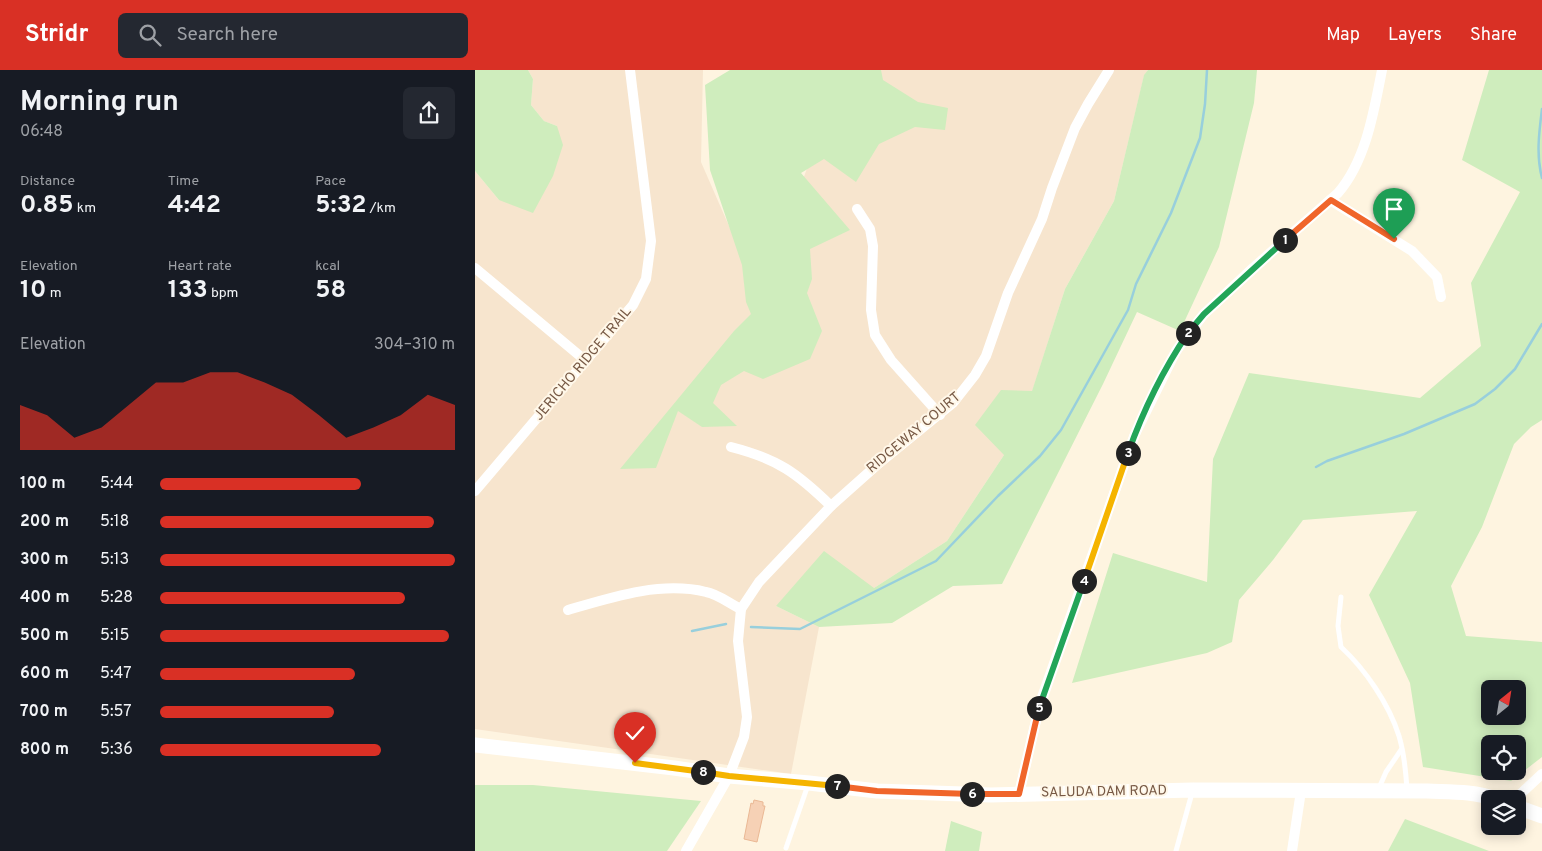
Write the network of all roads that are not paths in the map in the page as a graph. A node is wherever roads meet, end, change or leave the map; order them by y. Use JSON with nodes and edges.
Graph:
{"nodes":[{"id":1,"x":630,"y":70,"type":"edge"},
{"id":2,"x":1109,"y":70,"type":"edge"},
{"id":3,"x":1382,"y":70,"type":"edge"},
{"id":4,"x":1331,"y":200,"type":"junction"},
{"id":5,"x":857,"y":209,"type":"dead end"},
{"id":6,"x":475,"y":268,"type":"edge"},
{"id":7,"x":1441,"y":297,"type":"dead end"},
{"id":8,"x":586,"y":361,"type":"junction"},
{"id":9,"x":940,"y":415,"type":"junction"},
{"id":10,"x":731,"y":447,"type":"dead end"},
{"id":11,"x":475,"y":491,"type":"edge"},
{"id":12,"x":831,"y":506,"type":"junction"},
{"id":13,"x":1341,"y":597,"type":"dead end"},
{"id":14,"x":741,"y":609,"type":"junction"},
{"id":15,"x":568,"y":610,"type":"dead end"},
{"id":16,"x":475,"y":745,"type":"edge"},
{"id":17,"x":1401,"y":750,"type":"junction"},
{"id":18,"x":1542,"y":774,"type":"edge"},
{"id":19,"x":729,"y":776,"type":"junction"},
{"id":20,"x":809,"y":783,"type":"junction"},
{"id":21,"x":1193,"y":790,"type":"junction"},
{"id":22,"x":1525,"y":790,"type":"edge"},
{"id":23,"x":1301,"y":791,"type":"junction"},
{"id":24,"x":1377,"y":791,"type":"junction"},
{"id":25,"x":1407,"y":791,"type":"junction"},
{"id":26,"x":1019,"y":794,"type":"junction"},
{"id":27,"x":1481,"y":796,"type":"edge"},
{"id":28,"x":1526,"y":810,"type":"edge"},
{"id":29,"x":1542,"y":816,"type":"edge"},
{"id":30,"x":786,"y":848,"type":"dead end"},
{"id":31,"x":686,"y":851,"type":"edge"},
{"id":32,"x":1176,"y":851,"type":"edge"},
{"id":33,"x":1291,"y":851,"type":"edge"}],
"edges":[{"from":1,"to":8,"type":"street","name":"JERICHO RIDGE TRAIL"},
{"from":2,"to":9,"type":"street","name":"RIDGEWAY COURT"},
{"from":3,"to":4,"type":"street"},
{"from":4,"to":7,"type":"street"},
{"from":4,"to":26,"type":"street"},
{"from":5,"to":9,"type":"street"},
{"from":6,"to":8,"type":"street"},
{"from":8,"to":11,"type":"street","name":"JERICHO RIDGE TRAIL"},
{"from":9,"to":12,"type":"street","name":"RIDGEWAY COURT"},
{"from":10,"to":12,"type":"street"},
{"from":12,"to":14,"type":"street","name":"RIDGEWAY COURT"},
{"from":13,"to":17,"type":"lane"},
{"from":14,"to":15,"type":"street"},
{"from":14,"to":19,"type":"street","name":"RIDGEWAY COURT"},
{"from":16,"to":19,"type":"street","name":"SALUDA DAM ROAD"},
{"from":17,"to":24,"type":"lane"},
{"from":17,"to":25,"type":"lane"},
{"from":18,"to":22,"type":"street"},
{"from":19,"to":20,"type":"street","name":"SALUDA DAM ROAD"},
{"from":19,"to":31,"type":"street","name":"RIDGEWAY COURT"},
{"from":20,"to":26,"type":"street","name":"SALUDA DAM ROAD"},
{"from":20,"to":30,"type":"lane"},
{"from":21,"to":23,"type":"street","name":"SALUDA DAM ROAD"},
{"from":21,"to":26,"type":"street","name":"SALUDA DAM ROAD"},
{"from":21,"to":32,"type":"lane"},
{"from":23,"to":24,"type":"street","name":"SALUDA DAM ROAD"},
{"from":23,"to":33,"type":"street"},
{"from":24,"to":25,"type":"street","name":"SALUDA DAM ROAD"},
{"from":25,"to":27,"type":"street","name":"SALUDA DAM ROAD"},
{"from":28,"to":29,"type":"street"}]}
